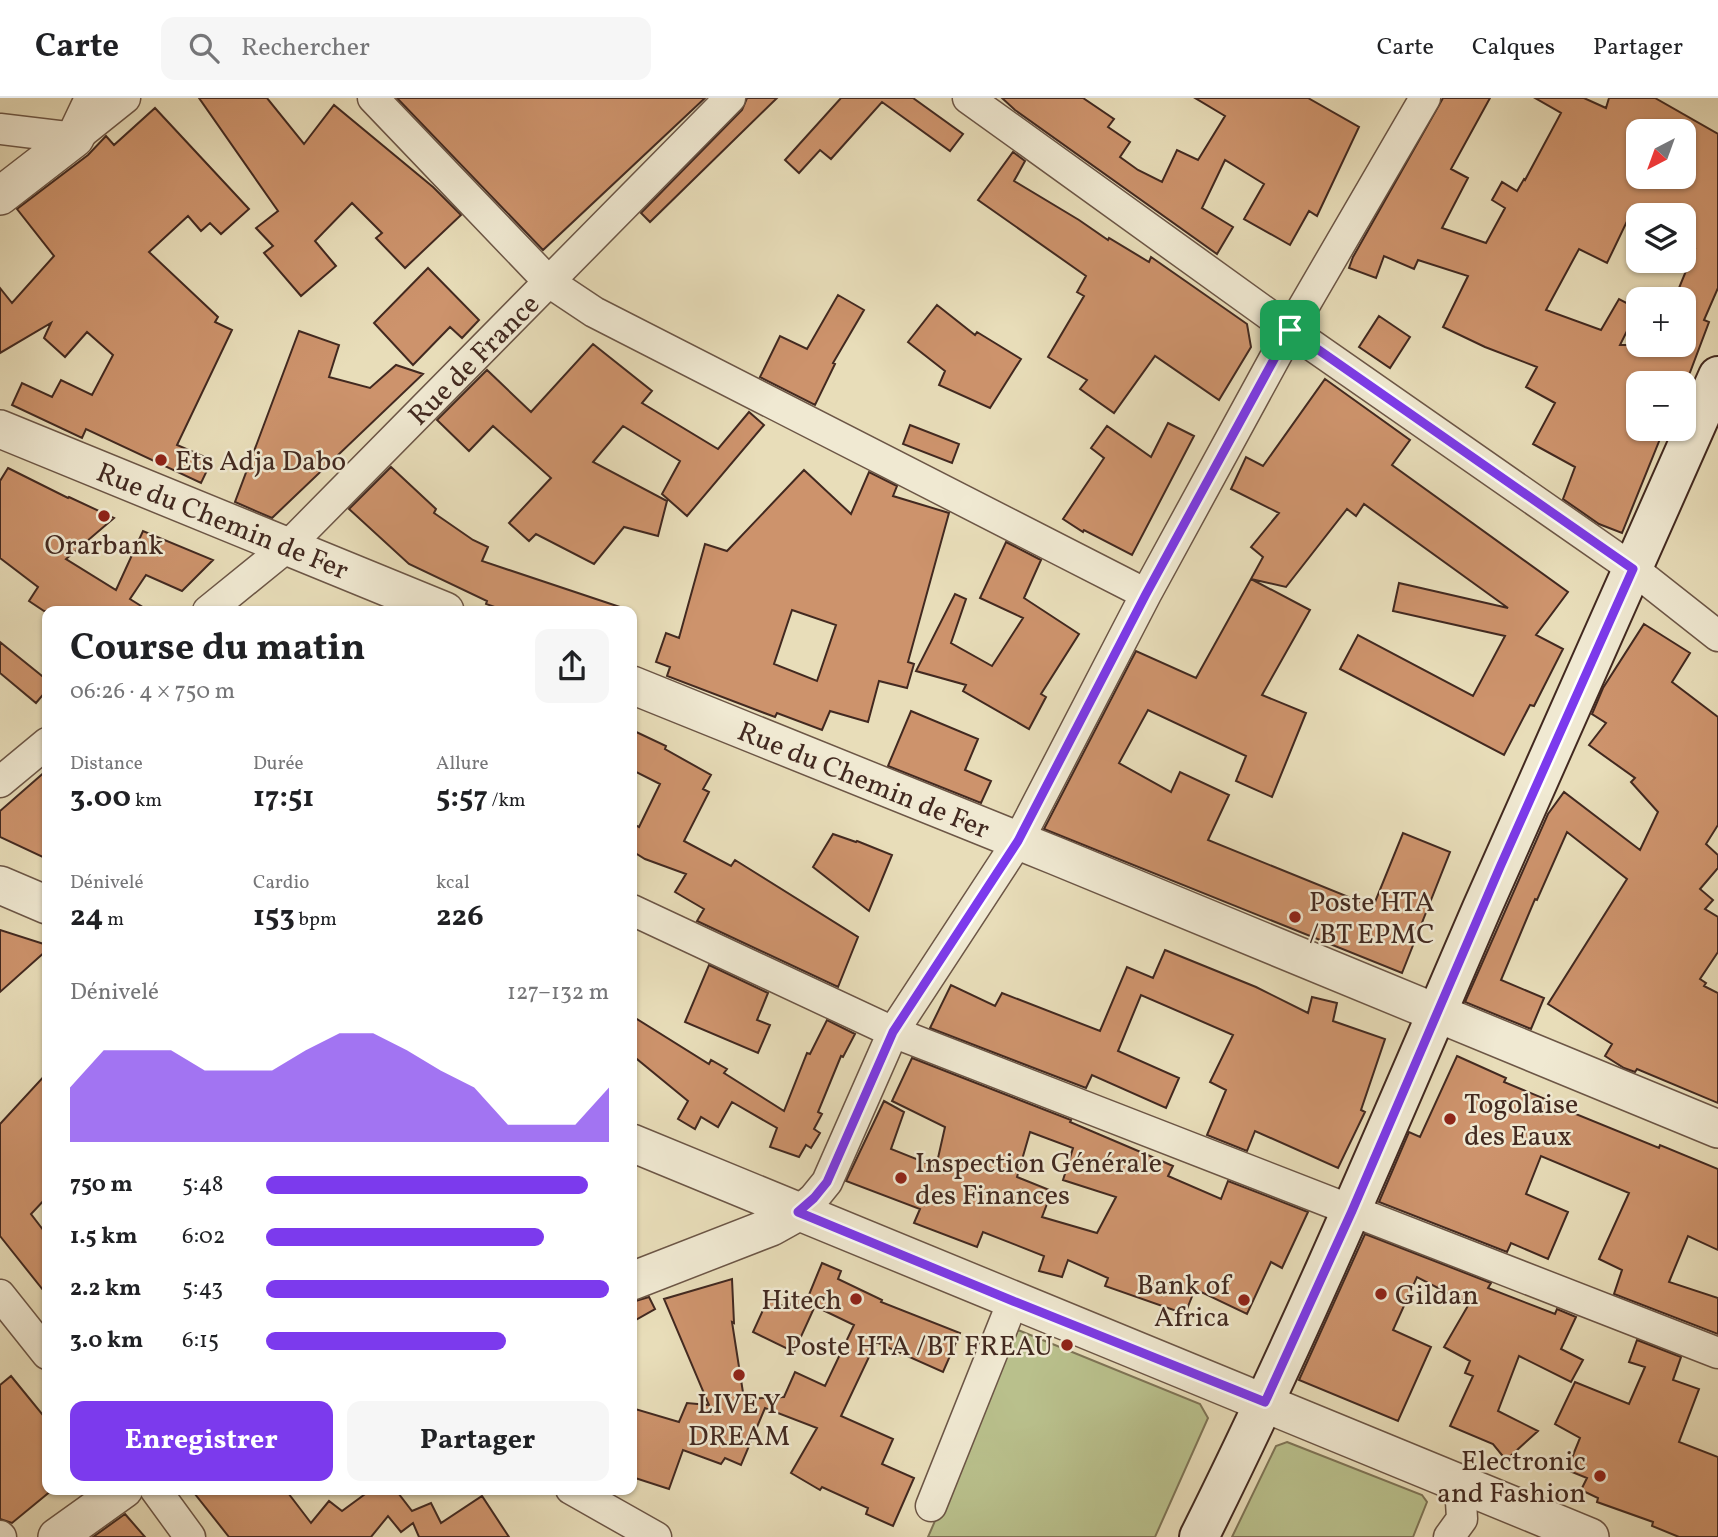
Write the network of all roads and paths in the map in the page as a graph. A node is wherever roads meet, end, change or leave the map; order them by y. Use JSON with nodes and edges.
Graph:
{"nodes":[{"id":1,"x":94,"y":98,"type":"edge"},
{"id":2,"x":125,"y":98,"type":"edge"},
{"id":3,"x":373,"y":98,"type":"edge"},
{"id":4,"x":730,"y":98,"type":"edge"},
{"id":5,"x":968,"y":98,"type":"edge"},
{"id":6,"x":1425,"y":98,"type":"edge"},
{"id":7,"x":0,"y":129,"type":"edge"},
{"id":8,"x":75,"y":138,"type":"junction"},
{"id":9,"x":0,"y":196,"type":"edge"},
{"id":10,"x":549,"y":282,"type":"junction"},
{"id":11,"x":1290,"y":330,"type":"junction"},
{"id":12,"x":1718,"y":376,"type":"edge"},
{"id":13,"x":0,"y":429,"type":"edge"},
{"id":14,"x":288,"y":546,"type":"junction"},
{"id":15,"x":1633,"y":569,"type":"junction"},
{"id":16,"x":1146,"y":594,"type":"junction"},
{"id":17,"x":214,"y":606,"type":"edge"},
{"id":18,"x":433,"y":606,"type":"edge"},
{"id":19,"x":1718,"y":636,"type":"edge"},
{"id":20,"x":637,"y":687,"type":"edge"},
{"id":21,"x":42,"y":747,"type":"edge"},
{"id":22,"x":0,"y":782,"type":"edge"},
{"id":23,"x":1018,"y":841,"type":"junction"},
{"id":24,"x":0,"y":885,"type":"edge"},
{"id":25,"x":42,"y":903,"type":"edge"},
{"id":26,"x":637,"y":912,"type":"edge"},
{"id":27,"x":1437,"y":1013,"type":"junction"},
{"id":28,"x":893,"y":1032,"type":"junction"},
{"id":29,"x":1718,"y":1129,"type":"edge"},
{"id":30,"x":637,"y":1145,"type":"edge"},
{"id":31,"x":1352,"y":1211,"type":"junction"},
{"id":32,"x":798,"y":1212,"type":"junction"},
{"id":33,"x":637,"y":1279,"type":"edge"},
{"id":34,"x":0,"y":1295,"type":"edge"},
{"id":35,"x":1013,"y":1301,"type":"junction"},
{"id":36,"x":42,"y":1348,"type":"edge"},
{"id":37,"x":1718,"y":1353,"type":"edge"},
{"id":38,"x":1265,"y":1402,"type":"junction"},
{"id":39,"x":1460,"y":1483,"type":"junction"},
{"id":40,"x":116,"y":1495,"type":"edge"},
{"id":41,"x":159,"y":1495,"type":"edge"},
{"id":42,"x":582,"y":1495,"type":"edge"},
{"id":43,"x":931,"y":1506,"type":"dead end"},
{"id":44,"x":57,"y":1537,"type":"edge"},
{"id":45,"x":190,"y":1537,"type":"edge"},
{"id":46,"x":656,"y":1537,"type":"edge"},
{"id":47,"x":1199,"y":1537,"type":"edge"},
{"id":48,"x":1449,"y":1537,"type":"edge"},
{"id":49,"x":1590,"y":1537,"type":"edge"}],
"edges":[{"from":1,"to":8,"type":"street"},
{"from":2,"to":8,"type":"street"},
{"from":3,"to":10,"type":"street"},
{"from":4,"to":10,"type":"street","name":"Rue de France"},
{"from":5,"to":11,"type":"street"},
{"from":6,"to":11,"type":"street"},
{"from":7,"to":8,"type":"street"},
{"from":8,"to":9,"type":"street"},
{"from":10,"to":14,"type":"street","name":"Rue de France"},
{"from":10,"to":16,"type":"street"},
{"from":11,"to":15,"type":"street"},
{"from":11,"to":16,"type":"street"},
{"from":12,"to":15,"type":"main road"},
{"from":13,"to":14,"type":"street","name":"Rue du Chemin de Fer"},
{"from":14,"to":17,"type":"street","name":"Rue de France"},
{"from":14,"to":18,"type":"street","name":"Rue du Chemin de Fer"},
{"from":15,"to":19,"type":"street"},
{"from":15,"to":27,"type":"main road"},
{"from":16,"to":23,"type":"street"},
{"from":20,"to":23,"type":"street","name":"Rue du Chemin de Fer"},
{"from":21,"to":22,"type":"street"},
{"from":23,"to":27,"type":"street","name":"Rue du Chemin de Fer"},
{"from":23,"to":28,"type":"street"},
{"from":24,"to":25,"type":"street"},
{"from":26,"to":28,"type":"street"},
{"from":27,"to":29,"type":"street","name":"Rue du Chemin de Fer"},
{"from":27,"to":31,"type":"main road"},
{"from":28,"to":31,"type":"street"},
{"from":28,"to":32,"type":"street"},
{"from":30,"to":32,"type":"street"},
{"from":31,"to":37,"type":"street"},
{"from":31,"to":38,"type":"main road"},
{"from":32,"to":33,"type":"street"},
{"from":32,"to":35,"type":"street"},
{"from":34,"to":36,"type":"street"},
{"from":35,"to":38,"type":"street"},
{"from":35,"to":43,"type":"street"},
{"from":38,"to":39,"type":"street"},
{"from":38,"to":47,"type":"main road"},
{"from":39,"to":48,"type":"street"},
{"from":39,"to":49,"type":"street"},
{"from":40,"to":44,"type":"street"},
{"from":41,"to":45,"type":"street"},
{"from":42,"to":46,"type":"street"}]}
